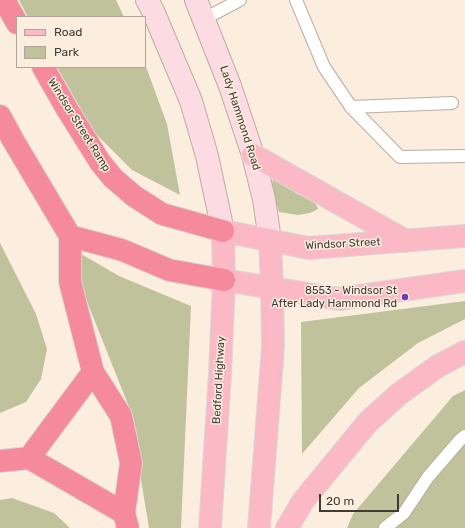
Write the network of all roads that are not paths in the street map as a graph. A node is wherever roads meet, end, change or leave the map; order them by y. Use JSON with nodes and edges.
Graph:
{"nodes":[{"id":1,"x":4,"y":0,"type":"edge"},
{"id":2,"x":147,"y":0,"type":"edge"},
{"id":3,"x":240,"y":0,"type":"edge"},
{"id":4,"x":296,"y":0,"type":"edge"},
{"id":5,"x":200,"y":10,"type":"edge"},
{"id":6,"x":16,"y":21,"type":"edge"},
{"id":7,"x":44,"y":68,"type":"edge"},
{"id":8,"x":452,"y":103,"type":"dead end"},
{"id":9,"x":351,"y":107,"type":"junction"},
{"id":10,"x":0,"y":116,"type":"edge"},
{"id":11,"x":253,"y":155,"type":"junction"},
{"id":12,"x":465,"y":156,"type":"edge"},
{"id":13,"x":223,"y":231,"type":"junction"},
{"id":14,"x":70,"y":236,"type":"junction"},
{"id":15,"x":465,"y":236,"type":"edge"},
{"id":16,"x":270,"y":240,"type":"junction"},
{"id":17,"x":406,"y":241,"type":"junction"},
{"id":18,"x":224,"y":280,"type":"junction"},
{"id":19,"x":465,"y":281,"type":"edge"},
{"id":20,"x":272,"y":288,"type":"junction"},
{"id":21,"x":465,"y":352,"type":"edge"},
{"id":22,"x":93,"y":372,"type":"junction"},
{"id":23,"x":465,"y":436,"type":"edge"},
{"id":24,"x":29,"y":458,"type":"junction"},
{"id":25,"x":0,"y":460,"type":"edge"},
{"id":26,"x":126,"y":520,"type":"edge"},
{"id":27,"x":210,"y":528,"type":"edge"},
{"id":28,"x":259,"y":528,"type":"edge"},
{"id":29,"x":288,"y":528,"type":"edge"},
{"id":30,"x":385,"y":528,"type":"edge"}],
"edges":[{"from":1,"to":6,"type":"highway"},
{"from":2,"to":13,"type":"main road"},
{"from":3,"to":5,"type":"lane"},
{"from":4,"to":9,"type":"lane"},
{"from":5,"to":11,"type":"main road","name":"Lady Hammond Road"},
{"from":7,"to":13,"type":"highway","name":"Windsor Street Ramp"},
{"from":8,"to":9,"type":"lane"},
{"from":9,"to":12,"type":"lane"},
{"from":10,"to":14,"type":"highway"},
{"from":11,"to":16,"type":"main road","name":"Lady Hammond Road"},
{"from":11,"to":17,"type":"main road"},
{"from":13,"to":16,"type":"main road","name":"Windsor Street"},
{"from":13,"to":18,"type":"main road","name":"Bedford Highway"},
{"from":14,"to":18,"type":"highway"},
{"from":14,"to":22,"type":"highway"},
{"from":15,"to":17,"type":"main road","name":"Windsor Street"},
{"from":16,"to":17,"type":"main road","name":"Windsor Street"},
{"from":16,"to":20,"type":"main road"},
{"from":18,"to":20,"type":"main road"},
{"from":18,"to":27,"type":"main road","name":"Bedford Highway"},
{"from":19,"to":20,"type":"main road"},
{"from":20,"to":28,"type":"main road"},
{"from":21,"to":29,"type":"main road"},
{"from":22,"to":24,"type":"highway"},
{"from":22,"to":26,"type":"highway"},
{"from":23,"to":30,"type":"lane"},
{"from":24,"to":25,"type":"highway"},
{"from":24,"to":26,"type":"highway"}]}
